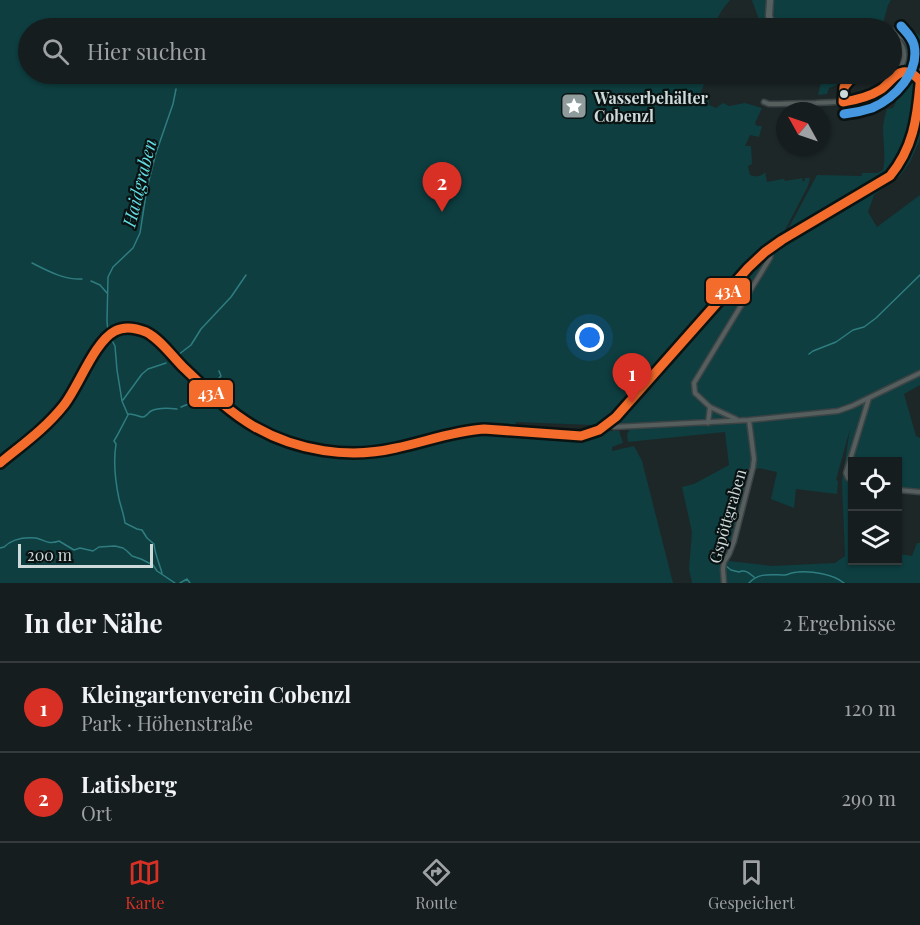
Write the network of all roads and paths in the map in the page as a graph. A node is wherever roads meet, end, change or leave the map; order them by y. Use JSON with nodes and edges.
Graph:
{"nodes":[{"id":1,"x":770,"y":0,"type":"edge"},
{"id":2,"x":770,"y":18,"type":"edge"},
{"id":3,"x":902,"y":36,"type":"edge"},
{"id":4,"x":902,"y":47,"type":"edge"},
{"id":5,"x":902,"y":66,"type":"edge"},
{"id":6,"x":902,"y":73,"type":"edge"},
{"id":7,"x":920,"y":74,"type":"edge"},
{"id":8,"x":920,"y":83,"type":"edge"},
{"id":9,"x":887,"y":84,"type":"edge"},
{"id":10,"x":764,"y":102,"type":"dead end"},
{"id":11,"x":772,"y":246,"type":"junction"},
{"id":12,"x":920,"y":373,"type":"edge"},
{"id":13,"x":869,"y":398,"type":"junction"},
{"id":14,"x":710,"y":407,"type":"junction"},
{"id":15,"x":740,"y":420,"type":"junction"},
{"id":16,"x":749,"y":420,"type":"junction"},
{"id":17,"x":609,"y":423,"type":"junction"},
{"id":18,"x":708,"y":423,"type":"junction"},
{"id":19,"x":852,"y":457,"type":"edge"},
{"id":20,"x":0,"y":463,"type":"edge"},
{"id":21,"x":902,"y":490,"type":"edge"},
{"id":22,"x":920,"y":492,"type":"edge"},
{"id":23,"x":724,"y":583,"type":"edge"}],
"edges":[{"from":1,"to":2,"type":"street"},
{"from":3,"to":7,"type":"street"},
{"from":4,"to":5,"type":"street"},
{"from":6,"to":8,"type":"street"},
{"from":8,"to":11,"type":"street"},
{"from":9,"to":10,"type":"street"},
{"from":11,"to":14,"type":"street"},
{"from":11,"to":17,"type":"street"},
{"from":12,"to":13,"type":"street"},
{"from":13,"to":16,"type":"street"},
{"from":13,"to":19,"type":"street"},
{"from":14,"to":15,"type":"street"},
{"from":14,"to":18,"type":"street"},
{"from":15,"to":16,"type":"street"},
{"from":15,"to":18,"type":"street"},
{"from":16,"to":23,"type":"street","name":"Gspöttgraben"},
{"from":17,"to":18,"type":"street"},
{"from":17,"to":20,"type":"street"},
{"from":21,"to":22,"type":"street"}]}
